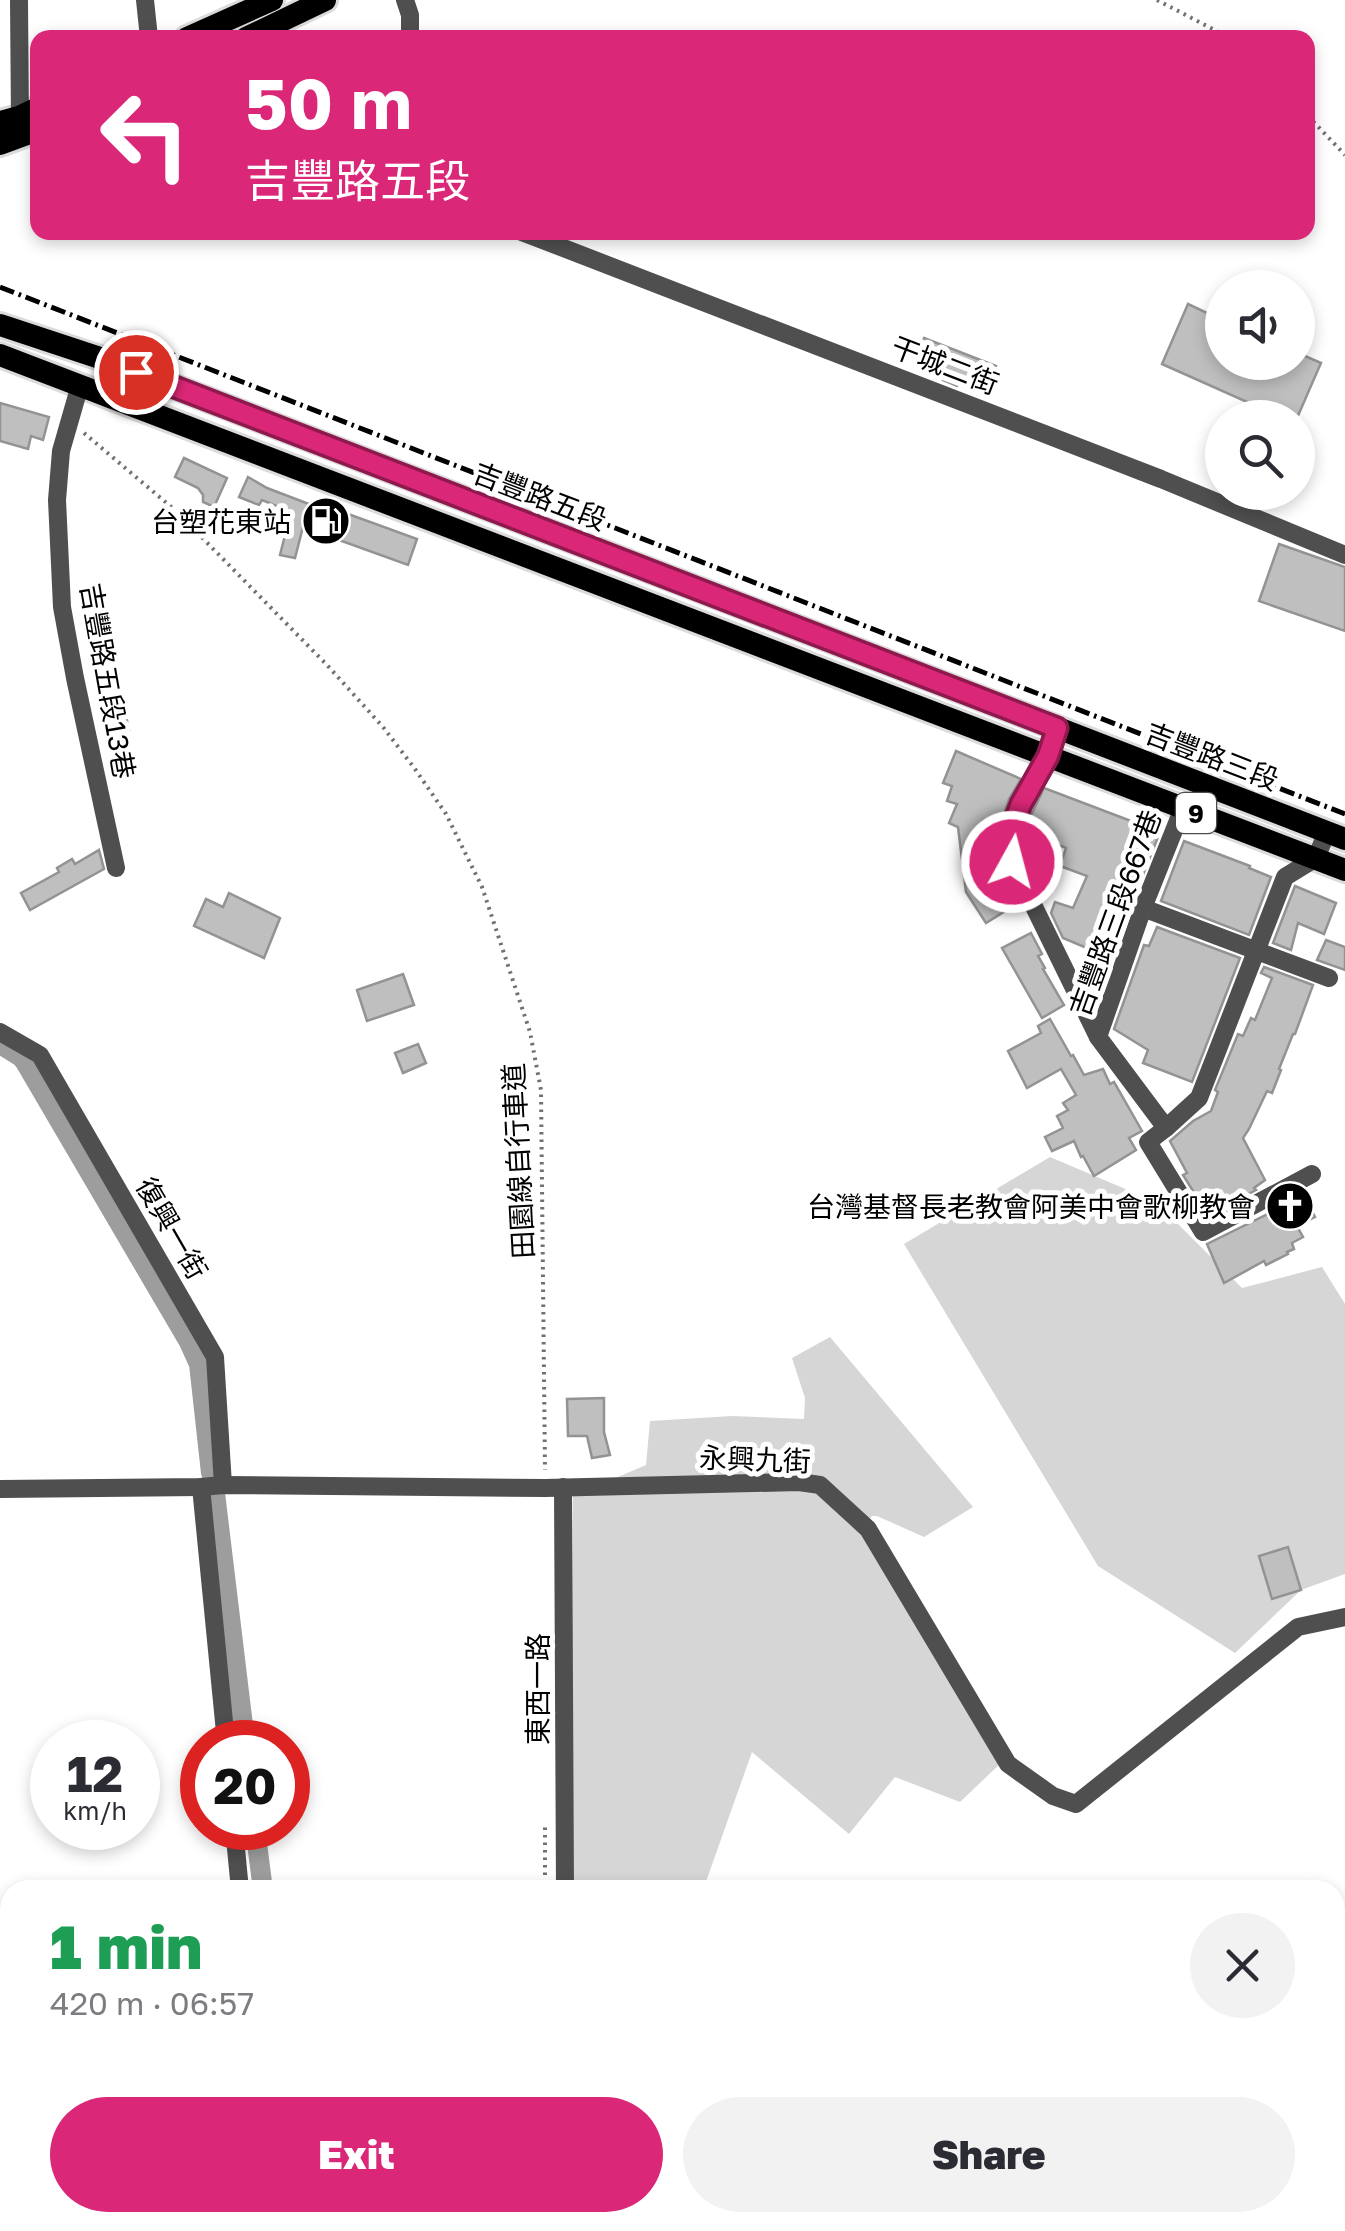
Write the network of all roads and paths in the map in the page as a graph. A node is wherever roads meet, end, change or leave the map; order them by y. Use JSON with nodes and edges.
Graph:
{"nodes":[{"id":1,"x":19,"y":0,"type":"edge"},
{"id":2,"x":145,"y":0,"type":"edge"},
{"id":3,"x":272,"y":0,"type":"edge"},
{"id":4,"x":324,"y":0,"type":"edge"},
{"id":5,"x":405,"y":0,"type":"edge"},
{"id":6,"x":1156,"y":0,"type":"edge"},
{"id":7,"x":148,"y":30,"type":"edge"},
{"id":8,"x":205,"y":30,"type":"edge"},
{"id":9,"x":262,"y":30,"type":"edge"},
{"id":10,"x":410,"y":30,"type":"edge"},
{"id":11,"x":1214,"y":30,"type":"edge"},
{"id":12,"x":1315,"y":123,"type":"edge"},
{"id":13,"x":19,"y":126,"type":"edge"},
{"id":14,"x":1345,"y":155,"type":"edge"},
{"id":15,"x":543,"y":240,"type":"edge"},
{"id":16,"x":0,"y":325,"type":"edge"},
{"id":17,"x":0,"y":355,"type":"edge"},
{"id":18,"x":80,"y":385,"type":"junction"},
{"id":19,"x":69,"y":420,"type":"junction"},
{"id":20,"x":1345,"y":555,"type":"edge"},
{"id":21,"x":1057,"y":728,"type":"junction"},
{"id":22,"x":1048,"y":756,"type":"junction"},
{"id":23,"x":1182,"y":808,"type":"junction"},
{"id":24,"x":1336,"y":836,"type":"edge"},
{"id":25,"x":1316,"y":858,"type":"junction"},
{"id":26,"x":116,"y":868,"type":"dead end"},
{"id":27,"x":1345,"y":870,"type":"edge"},
{"id":28,"x":1143,"y":908,"type":"junction"},
{"id":29,"x":1258,"y":950,"type":"junction"},
{"id":30,"x":1329,"y":978,"type":"dead end"},
{"id":31,"x":0,"y":1032,"type":"edge"},
{"id":32,"x":1098,"y":1037,"type":"junction"},
{"id":33,"x":1166,"y":1128,"type":"junction"},
{"id":34,"x":1312,"y":1174,"type":"dead end"},
{"id":35,"x":223,"y":1485,"type":"junction"},
{"id":36,"x":201,"y":1487,"type":"junction"},
{"id":37,"x":554,"y":1487,"type":"junction"},
{"id":38,"x":0,"y":1489,"type":"edge"},
{"id":39,"x":1345,"y":1617,"type":"edge"},
{"id":40,"x":224,"y":1720,"type":"edge"},
{"id":41,"x":545,"y":1813,"type":"dead end"},
{"id":42,"x":236,"y":1850,"type":"edge"},
{"id":43,"x":239,"y":1880,"type":"edge"},
{"id":44,"x":545,"y":1880,"type":"edge"},
{"id":45,"x":566,"y":1880,"type":"edge"}],
"edges":[{"from":1,"to":13,"type":"street"},
{"from":2,"to":7,"type":"street"},
{"from":3,"to":8,"type":"main road"},
{"from":4,"to":9,"type":"main road"},
{"from":5,"to":10,"type":"street"},
{"from":6,"to":11,"type":"path"},
{"from":12,"to":14,"type":"path"},
{"from":15,"to":20,"type":"street","name":"干城二街"},
{"from":16,"to":21,"type":"main road","name":"吉豐路五段","number":"9"},
{"from":17,"to":18,"type":"main road","number":"9"},
{"from":18,"to":19,"type":"street","name":"吉豐路五段13巷"},
{"from":18,"to":22,"type":"main road","number":"9"},
{"from":19,"to":26,"type":"street","name":"吉豐路五段13巷"},
{"from":19,"to":37,"type":"path","name":"田園線自行車道"},
{"from":21,"to":22,"type":"street"},
{"from":21,"to":24,"type":"main road","name":"吉豐路三段","number":"9"},
{"from":22,"to":23,"type":"main road","number":"9"},
{"from":22,"to":32,"type":"street"},
{"from":23,"to":25,"type":"main road","number":"9"},
{"from":23,"to":28,"type":"street","name":"吉豐路三段667巷"},
{"from":24,"to":25,"type":"street"},
{"from":25,"to":27,"type":"main road","number":"9"},
{"from":25,"to":29,"type":"street"},
{"from":28,"to":29,"type":"street"},
{"from":28,"to":32,"type":"street","name":"吉豐路三段667巷"},
{"from":29,"to":30,"type":"street"},
{"from":29,"to":33,"type":"street"},
{"from":31,"to":35,"type":"street","name":"復興一街"},
{"from":32,"to":33,"type":"street"},
{"from":33,"to":34,"type":"street"},
{"from":35,"to":36,"type":"street","name":"永興九街"},
{"from":35,"to":37,"type":"street","name":"永興九街"},
{"from":36,"to":38,"type":"street","name":"永興九街"},
{"from":36,"to":40,"type":"street"},
{"from":37,"to":39,"type":"street","name":"永興九街"},
{"from":37,"to":45,"type":"street","name":"東西一路"},
{"from":41,"to":44,"type":"path"},
{"from":42,"to":43,"type":"street"}]}
